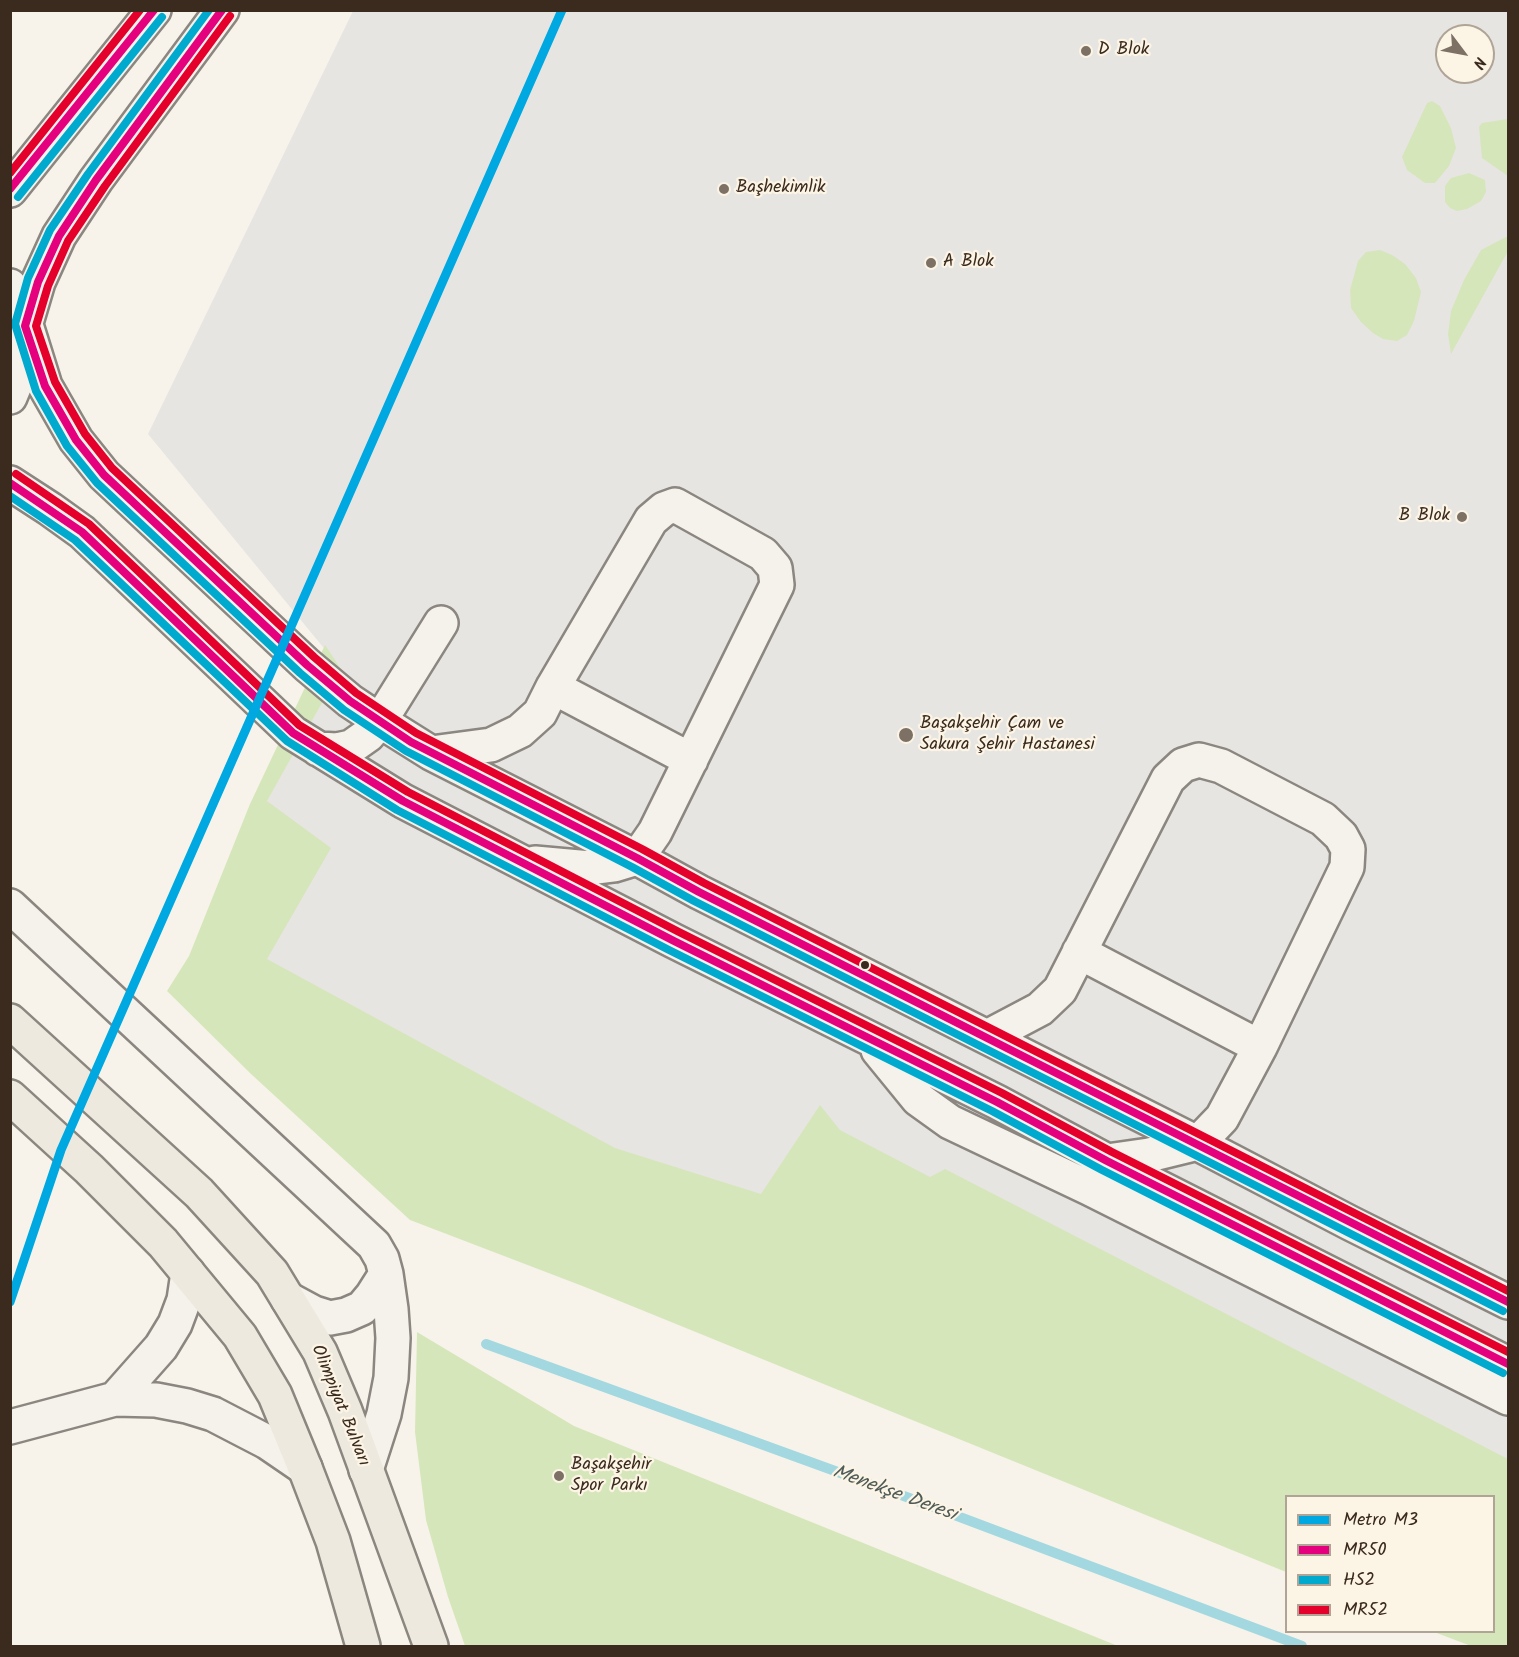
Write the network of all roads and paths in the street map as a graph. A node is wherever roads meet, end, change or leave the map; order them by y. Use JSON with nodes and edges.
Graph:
{"nodes":[{"id":1,"x":154,"y":10,"type":"edge"},
{"id":2,"x":222,"y":10,"type":"edge"},
{"id":3,"x":50,"y":140,"type":"junction"},
{"id":4,"x":10,"y":157,"type":"edge"},
{"id":5,"x":10,"y":189,"type":"edge"},
{"id":6,"x":10,"y":286,"type":"edge"},
{"id":7,"x":25,"y":326,"type":"junction"},
{"id":8,"x":10,"y":397,"type":"edge"},
{"id":9,"x":10,"y":483,"type":"edge"},
{"id":10,"x":441,"y":623,"type":"dead end"},
{"id":11,"x":553,"y":687,"type":"junction"},
{"id":12,"x":380,"y":721,"type":"junction"},
{"id":13,"x":318,"y":749,"type":"junction"},
{"id":14,"x":431,"y":753,"type":"junction"},
{"id":15,"x":691,"y":760,"type":"junction"},
{"id":16,"x":637,"y":858,"type":"junction"},
{"id":17,"x":519,"y":862,"type":"junction"},
{"id":18,"x":10,"y":906,"type":"edge"},
{"id":19,"x":1079,"y":952,"type":"junction"},
{"id":20,"x":10,"y":1021,"type":"edge"},
{"id":21,"x":987,"y":1037,"type":"junction"},
{"id":22,"x":872,"y":1041,"type":"junction"},
{"id":23,"x":1260,"y":1047,"type":"junction"},
{"id":24,"x":16,"y":1102,"type":"edge"},
{"id":25,"x":1198,"y":1143,"type":"junction"},
{"id":26,"x":1107,"y":1161,"type":"junction"},
{"id":27,"x":188,"y":1272,"type":"junction"},
{"id":28,"x":386,"y":1274,"type":"junction"},
{"id":29,"x":288,"y":1299,"type":"junction"},
{"id":30,"x":1509,"y":1302,"type":"edge"},
{"id":31,"x":1509,"y":1364,"type":"edge"},
{"id":32,"x":1509,"y":1398,"type":"edge"},
{"id":33,"x":115,"y":1399,"type":"junction"},
{"id":34,"x":10,"y":1427,"type":"edge"},
{"id":35,"x":305,"y":1467,"type":"junction"},
{"id":36,"x":366,"y":1470,"type":"junction"},
{"id":37,"x":363,"y":1647,"type":"edge"},
{"id":38,"x":431,"y":1647,"type":"edge"}],
"edges":[{"from":1,"to":3,"type":"street"},
{"from":2,"to":7,"type":"street"},
{"from":3,"to":4,"type":"street"},
{"from":3,"to":5,"type":"street"},
{"from":6,"to":7,"type":"street"},
{"from":7,"to":8,"type":"street"},
{"from":7,"to":12,"type":"street"},
{"from":9,"to":13,"type":"street"},
{"from":10,"to":12,"type":"street"},
{"from":11,"to":14,"type":"street"},
{"from":11,"to":15,"type":"street"},
{"from":11,"to":15,"type":"street"},
{"from":12,"to":13,"type":"street"},
{"from":12,"to":14,"type":"street"},
{"from":13,"to":17,"type":"street"},
{"from":14,"to":16,"type":"street"},
{"from":15,"to":16,"type":"street"},
{"from":16,"to":17,"type":"street"},
{"from":16,"to":21,"type":"street"},
{"from":17,"to":22,"type":"street"},
{"from":18,"to":28,"type":"street"},
{"from":19,"to":21,"type":"street"},
{"from":19,"to":23,"type":"street"},
{"from":19,"to":23,"type":"street"},
{"from":20,"to":29,"type":"main road","name":"Olimpiyat Bulvarı"},
{"from":21,"to":25,"type":"street"},
{"from":22,"to":26,"type":"street"},
{"from":22,"to":32,"type":"street"},
{"from":23,"to":25,"type":"street"},
{"from":24,"to":27,"type":"main road"},
{"from":25,"to":26,"type":"street"},
{"from":25,"to":30,"type":"street"},
{"from":26,"to":31,"type":"street"},
{"from":27,"to":33,"type":"street"},
{"from":27,"to":35,"type":"main road"},
{"from":28,"to":29,"type":"street"},
{"from":28,"to":36,"type":"street"},
{"from":29,"to":36,"type":"main road","name":"Olimpiyat Bulvarı"},
{"from":33,"to":34,"type":"street"},
{"from":33,"to":35,"type":"street"},
{"from":35,"to":37,"type":"main road"},
{"from":36,"to":38,"type":"main road","name":"Olimpiyat Bulvarı"}]}
